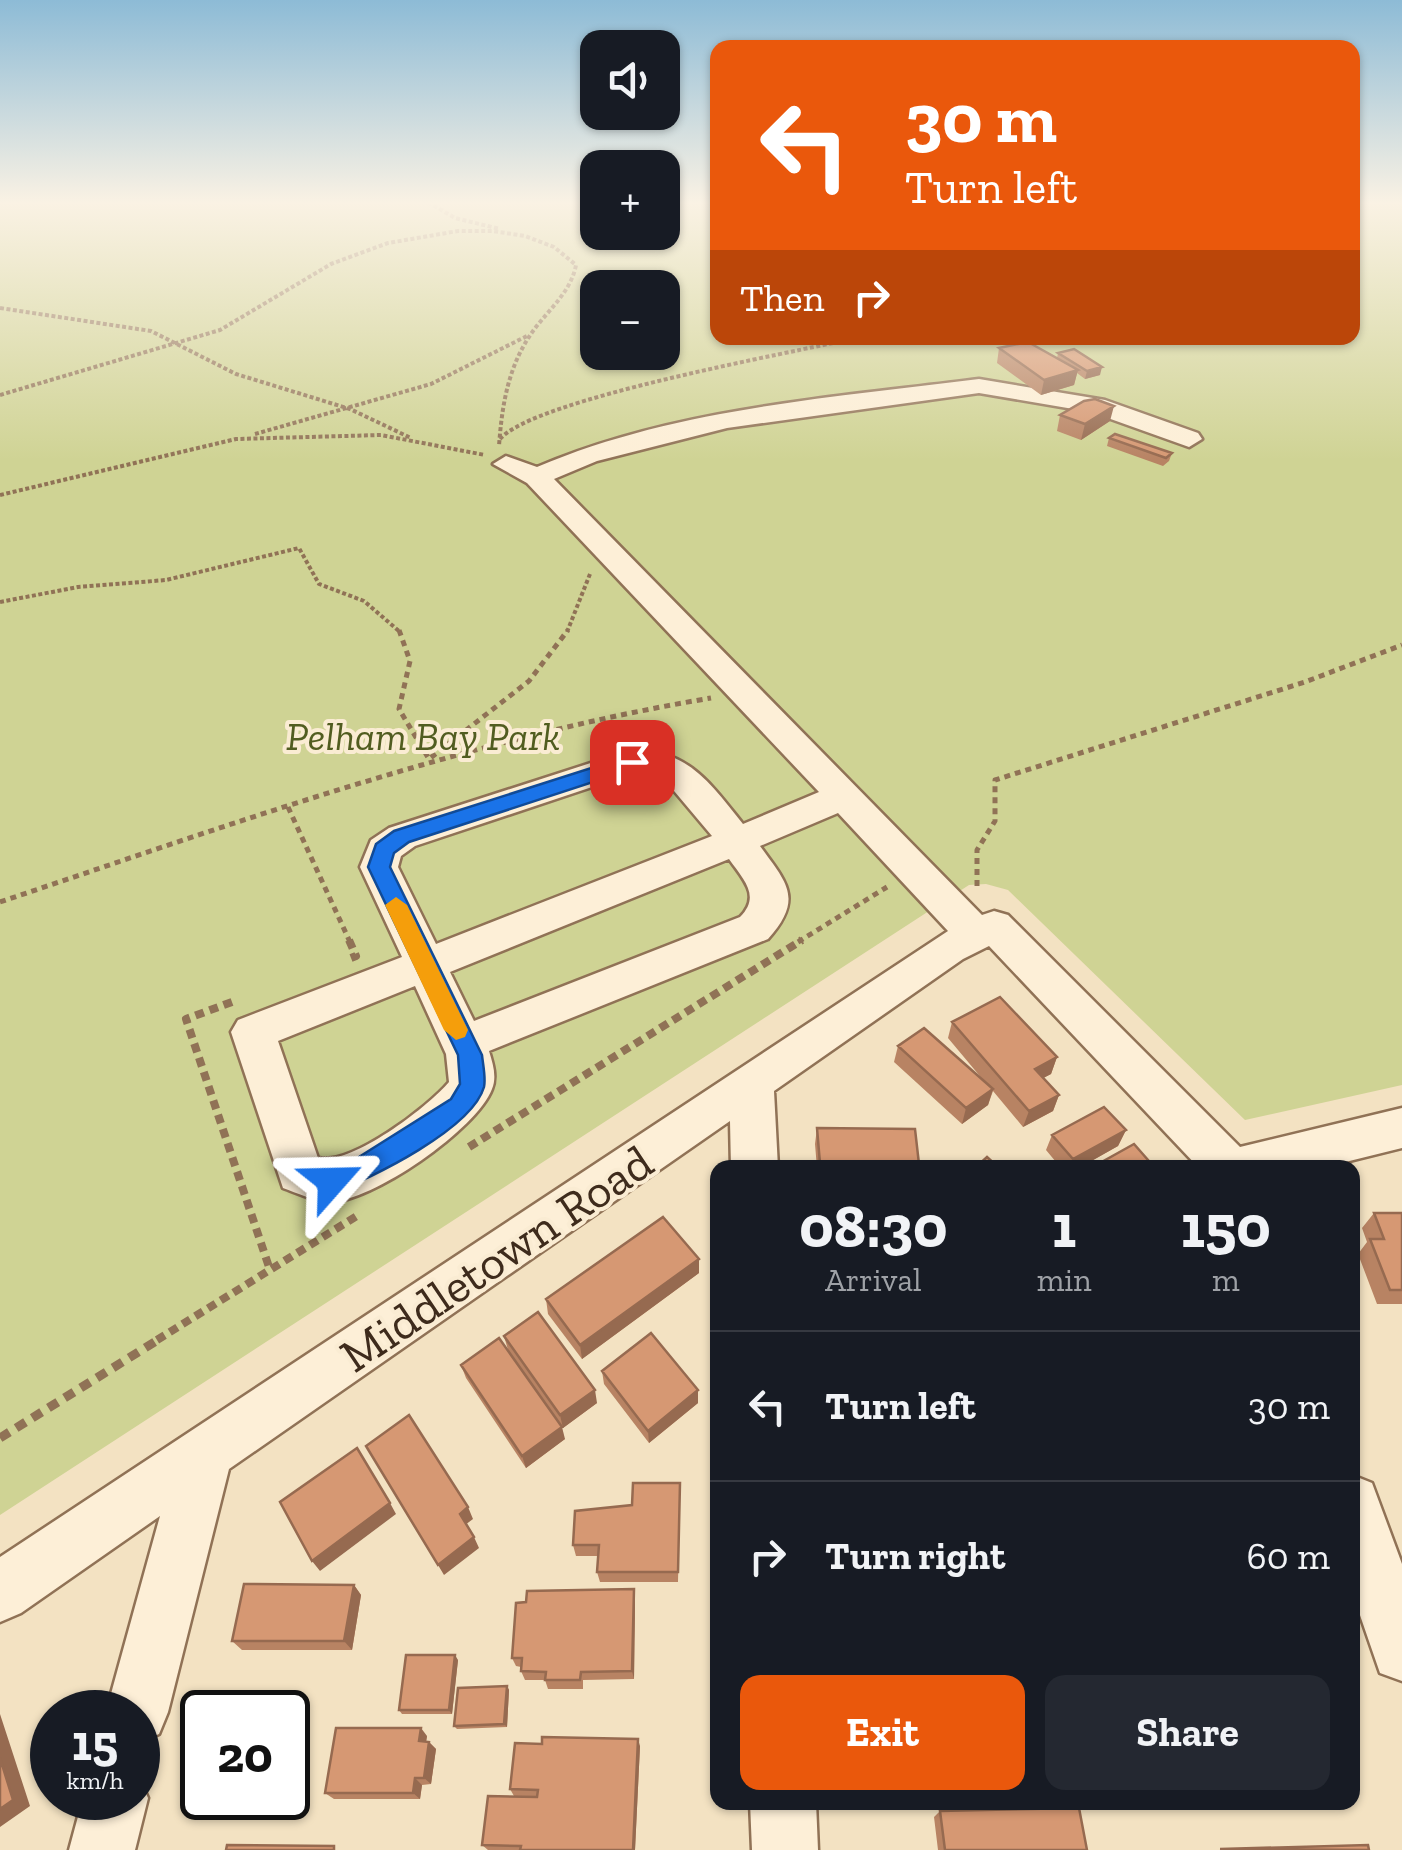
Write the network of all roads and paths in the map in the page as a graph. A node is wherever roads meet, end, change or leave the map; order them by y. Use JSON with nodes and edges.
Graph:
{"nodes":[{"id":1,"x":295,"y":288,"type":"edge"},
{"id":2,"x":567,"y":288,"type":"edge"},
{"id":3,"x":2,"y":309,"type":"edge"},
{"id":4,"x":530,"y":335,"type":"junction"},
{"id":5,"x":176,"y":340,"type":"junction"},
{"id":6,"x":826,"y":345,"type":"edge"},
{"id":7,"x":0,"y":395,"type":"edge"},
{"id":8,"x":350,"y":409,"type":"junction"},
{"id":9,"x":1188,"y":438,"type":"dead end"},
{"id":10,"x":236,"y":439,"type":"junction"},
{"id":11,"x":412,"y":439,"type":"junction"},
{"id":12,"x":506,"y":464,"type":"joint"},
{"id":13,"x":537,"y":477,"type":"junction"},
{"id":14,"x":0,"y":495,"type":"edge"},
{"id":15,"x":595,"y":538,"type":"junction"},
{"id":16,"x":0,"y":602,"type":"edge"},
{"id":17,"x":1402,"y":645,"type":"edge"},
{"id":18,"x":742,"y":693,"type":"junction"},
{"id":19,"x":430,"y":759,"type":"junction"},
{"id":20,"x":841,"y":797,"type":"junction"},
{"id":21,"x":738,"y":843,"type":"junction"},
{"id":22,"x":0,"y":902,"type":"edge"},
{"id":23,"x":982,"y":917,"type":"junction"},
{"id":24,"x":423,"y":965,"type":"junction"},
{"id":25,"x":463,"y":1044,"type":"junction"},
{"id":26,"x":751,"y":1086,"type":"junction"},
{"id":27,"x":1402,"y":1128,"type":"edge"},
{"id":28,"x":754,"y":1160,"type":"edge"},
{"id":29,"x":1225,"y":1160,"type":"edge"},
{"id":30,"x":1267,"y":1160,"type":"edge"},
{"id":31,"x":205,"y":1454,"type":"junction"},
{"id":32,"x":1360,"y":1526,"type":"edge"},
{"id":33,"x":0,"y":1592,"type":"edge"},
{"id":34,"x":1402,"y":1651,"type":"edge"},
{"id":35,"x":144,"y":1690,"type":"edge"},
{"id":36,"x":783,"y":1810,"type":"edge"},
{"id":37,"x":110,"y":1820,"type":"edge"},
{"id":38,"x":102,"y":1850,"type":"edge"},
{"id":39,"x":785,"y":1850,"type":"edge"}],
"edges":[{"from":1,"to":5,"type":"path"},
{"from":2,"to":4,"type":"path"},
{"from":3,"to":5,"type":"path"},
{"from":4,"to":6,"type":"path"},
{"from":4,"to":8,"type":"path"},
{"from":5,"to":7,"type":"path"},
{"from":5,"to":8,"type":"path"},
{"from":8,"to":10,"type":"path"},
{"from":8,"to":11,"type":"path"},
{"from":9,"to":13,"type":"street"},
{"from":10,"to":11,"type":"path"},
{"from":10,"to":14,"type":"path"},
{"from":11,"to":12,"type":"path"},
{"from":12,"to":13,"type":"street"},
{"from":13,"to":15,"type":"street"},
{"from":15,"to":18,"type":"street"},
{"from":15,"to":19,"type":"path"},
{"from":16,"to":19,"type":"path"},
{"from":17,"to":23,"type":"path"},
{"from":18,"to":19,"type":"path"},
{"from":18,"to":20,"type":"street"},
{"from":19,"to":22,"type":"path"},
{"from":20,"to":21,"type":"street"},
{"from":20,"to":23,"type":"street"},
{"from":21,"to":24,"type":"street"},
{"from":21,"to":24,"type":"street"},
{"from":21,"to":25,"type":"street"},
{"from":23,"to":26,"type":"street","name":"Middletown Road"},
{"from":23,"to":29,"type":"street"},
{"from":24,"to":25,"type":"street"},
{"from":24,"to":25,"type":"street"},
{"from":26,"to":28,"type":"street"},
{"from":26,"to":31,"type":"street","name":"Middletown Road"},
{"from":27,"to":30,"type":"street"},
{"from":31,"to":33,"type":"street","name":"Middletown Road"},
{"from":31,"to":35,"type":"street"},
{"from":32,"to":34,"type":"street"},
{"from":36,"to":39,"type":"street"},
{"from":37,"to":38,"type":"street"}]}
